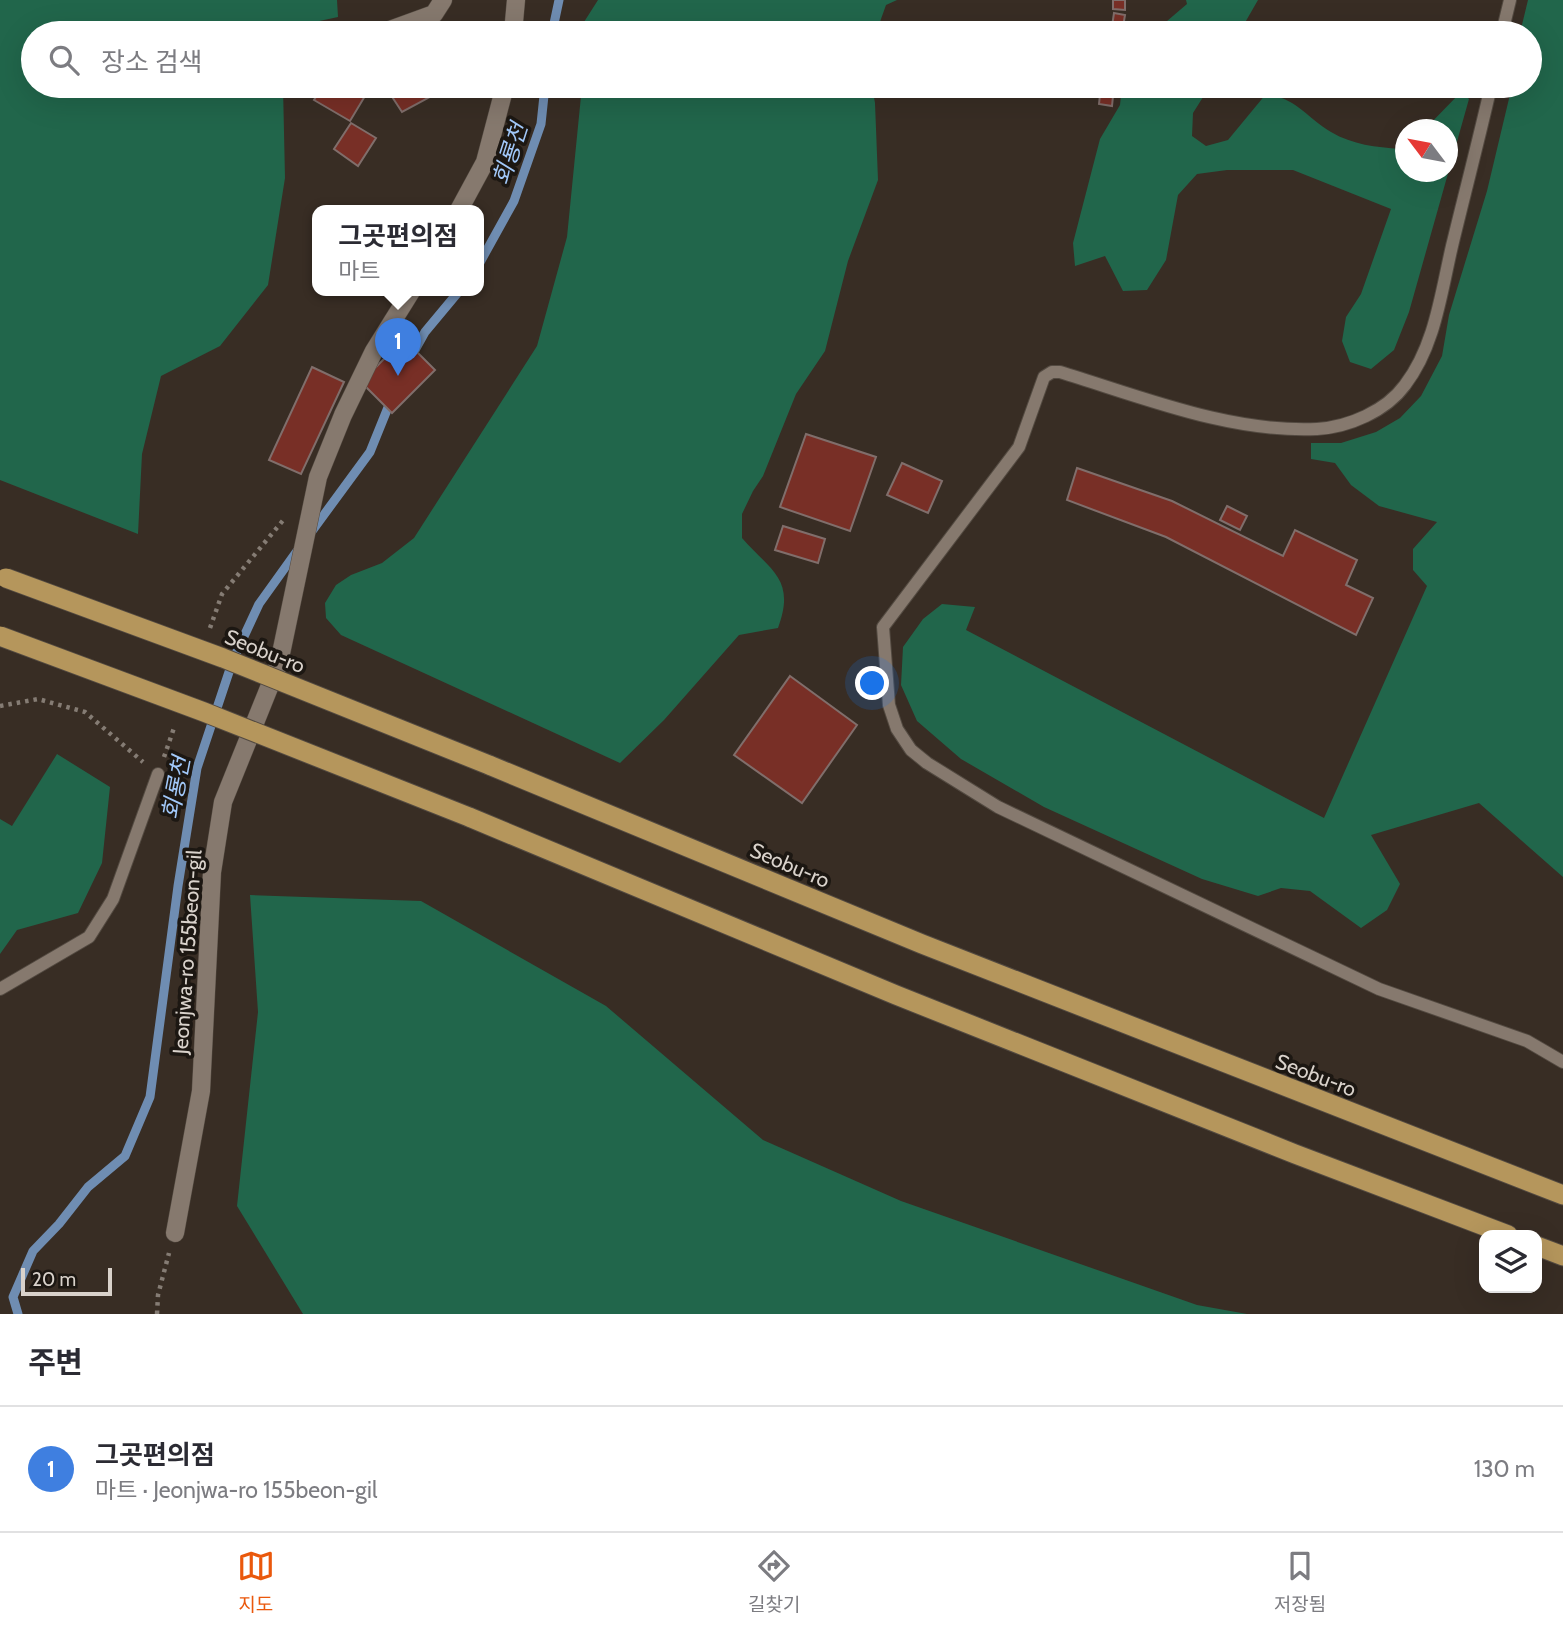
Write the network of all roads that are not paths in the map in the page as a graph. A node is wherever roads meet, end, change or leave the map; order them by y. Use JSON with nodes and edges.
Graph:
{"nodes":[{"id":1,"x":443,"y":0,"type":"edge"},
{"id":2,"x":516,"y":0,"type":"edge"},
{"id":3,"x":1510,"y":0,"type":"edge"},
{"id":4,"x":415,"y":21,"type":"edge"},
{"id":5,"x":514,"y":21,"type":"edge"},
{"id":6,"x":1505,"y":21,"type":"edge"},
{"id":7,"x":502,"y":98,"type":"edge"},
{"id":8,"x":1488,"y":98,"type":"edge"},
{"id":9,"x":462,"y":205,"type":"edge"},
{"id":10,"x":408,"y":296,"type":"edge"},
{"id":11,"x":3,"y":577,"type":"edge"},
{"id":12,"x":0,"y":636,"type":"edge"},
{"id":13,"x":158,"y":774,"type":"dead end"},
{"id":14,"x":0,"y":989,"type":"edge"},
{"id":15,"x":1563,"y":1062,"type":"edge"},
{"id":16,"x":1563,"y":1195,"type":"edge"},
{"id":17,"x":1495,"y":1230,"type":"edge"},
{"id":18,"x":175,"y":1233,"type":"road end"},
{"id":19,"x":1542,"y":1248,"type":"edge"},
{"id":20,"x":1563,"y":1256,"type":"edge"}],
"edges":[{"from":1,"to":4,"type":"street"},
{"from":2,"to":5,"type":"street"},
{"from":3,"to":6,"type":"lane"},
{"from":7,"to":9,"type":"street"},
{"from":8,"to":15,"type":"lane"},
{"from":10,"to":18,"type":"street","name":"Jeonjwa-ro 155beon-gil"},
{"from":11,"to":16,"type":"highway","name":"Seobu-ro","bridge":true},
{"from":12,"to":17,"type":"highway","bridge":true},
{"from":13,"to":14,"type":"lane"},
{"from":19,"to":20,"type":"highway"}]}
